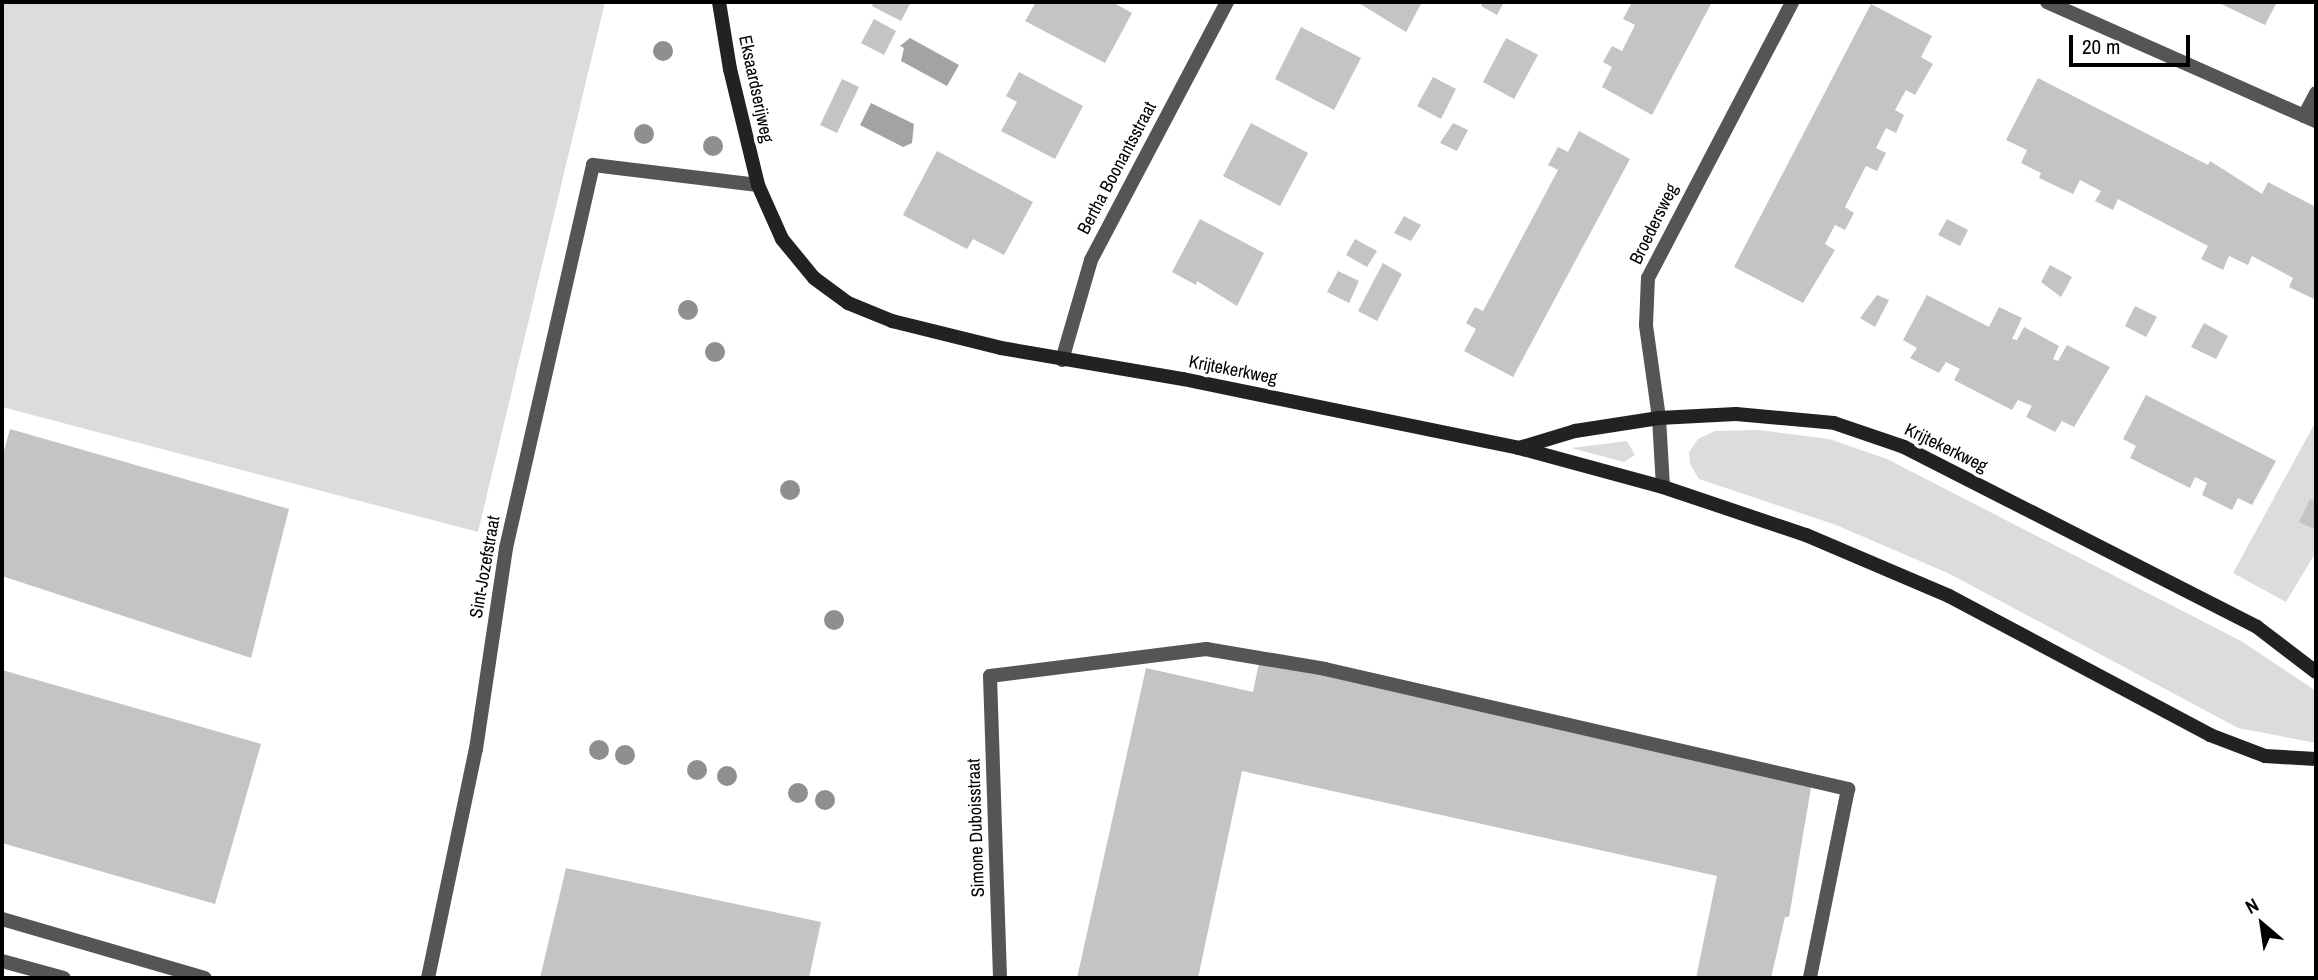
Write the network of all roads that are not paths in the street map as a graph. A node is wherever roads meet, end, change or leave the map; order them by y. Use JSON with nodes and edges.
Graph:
{"nodes":[{"id":1,"x":719,"y":2,"type":"edge"},
{"id":2,"x":1227,"y":2,"type":"edge"},
{"id":3,"x":1792,"y":2,"type":"edge"},
{"id":4,"x":2047,"y":2,"type":"edge"},
{"id":5,"x":2316,"y":93,"type":"edge"},
{"id":6,"x":2310,"y":118,"type":"edge"},
{"id":7,"x":758,"y":185,"type":"junction"},
{"id":8,"x":938,"y":332,"type":"joint"},
{"id":9,"x":1062,"y":360,"type":"junction"},
{"id":10,"x":1659,"y":418,"type":"junction"},
{"id":11,"x":1519,"y":448,"type":"junction"},
{"id":12,"x":1663,"y":487,"type":"junction"},
{"id":13,"x":2316,"y":672,"type":"edge"},
{"id":14,"x":2316,"y":759,"type":"edge"},
{"id":15,"x":2,"y":919,"type":"edge"},
{"id":16,"x":2,"y":961,"type":"edge"},
{"id":17,"x":64,"y":978,"type":"edge"},
{"id":18,"x":205,"y":978,"type":"edge"},
{"id":19,"x":428,"y":978,"type":"edge"},
{"id":20,"x":1000,"y":978,"type":"edge"},
{"id":21,"x":1810,"y":978,"type":"edge"}],
"edges":[{"from":1,"to":7,"type":"street","name":"Eksaardserijweg"},
{"from":2,"to":9,"type":"street","name":"Bertha Boonantsstraat"},
{"from":3,"to":10,"type":"street","name":"Broedersweg"},
{"from":4,"to":6,"type":"street"},
{"from":5,"to":6,"type":"street"},
{"from":7,"to":8,"type":"street","name":"Eksaardserijweg"},
{"from":7,"to":19,"type":"street","name":"Sint-Jozefstraat"},
{"from":8,"to":9,"type":"street","name":"Krijtekerkweg"},
{"from":9,"to":11,"type":"street","name":"Krijtekerkweg"},
{"from":10,"to":11,"type":"street","name":"Krijtekerkweg"},
{"from":10,"to":12,"type":"street","name":"Broedersweg"},
{"from":10,"to":13,"type":"street","name":"Krijtekerkweg"},
{"from":11,"to":12,"type":"street","name":"Krijtekerkweg"},
{"from":12,"to":14,"type":"street","name":"Krijtekerkweg"},
{"from":15,"to":18,"type":"street"},
{"from":16,"to":17,"type":"street"},
{"from":20,"to":21,"type":"street","name":"Simone Duboisstraat"}]}
